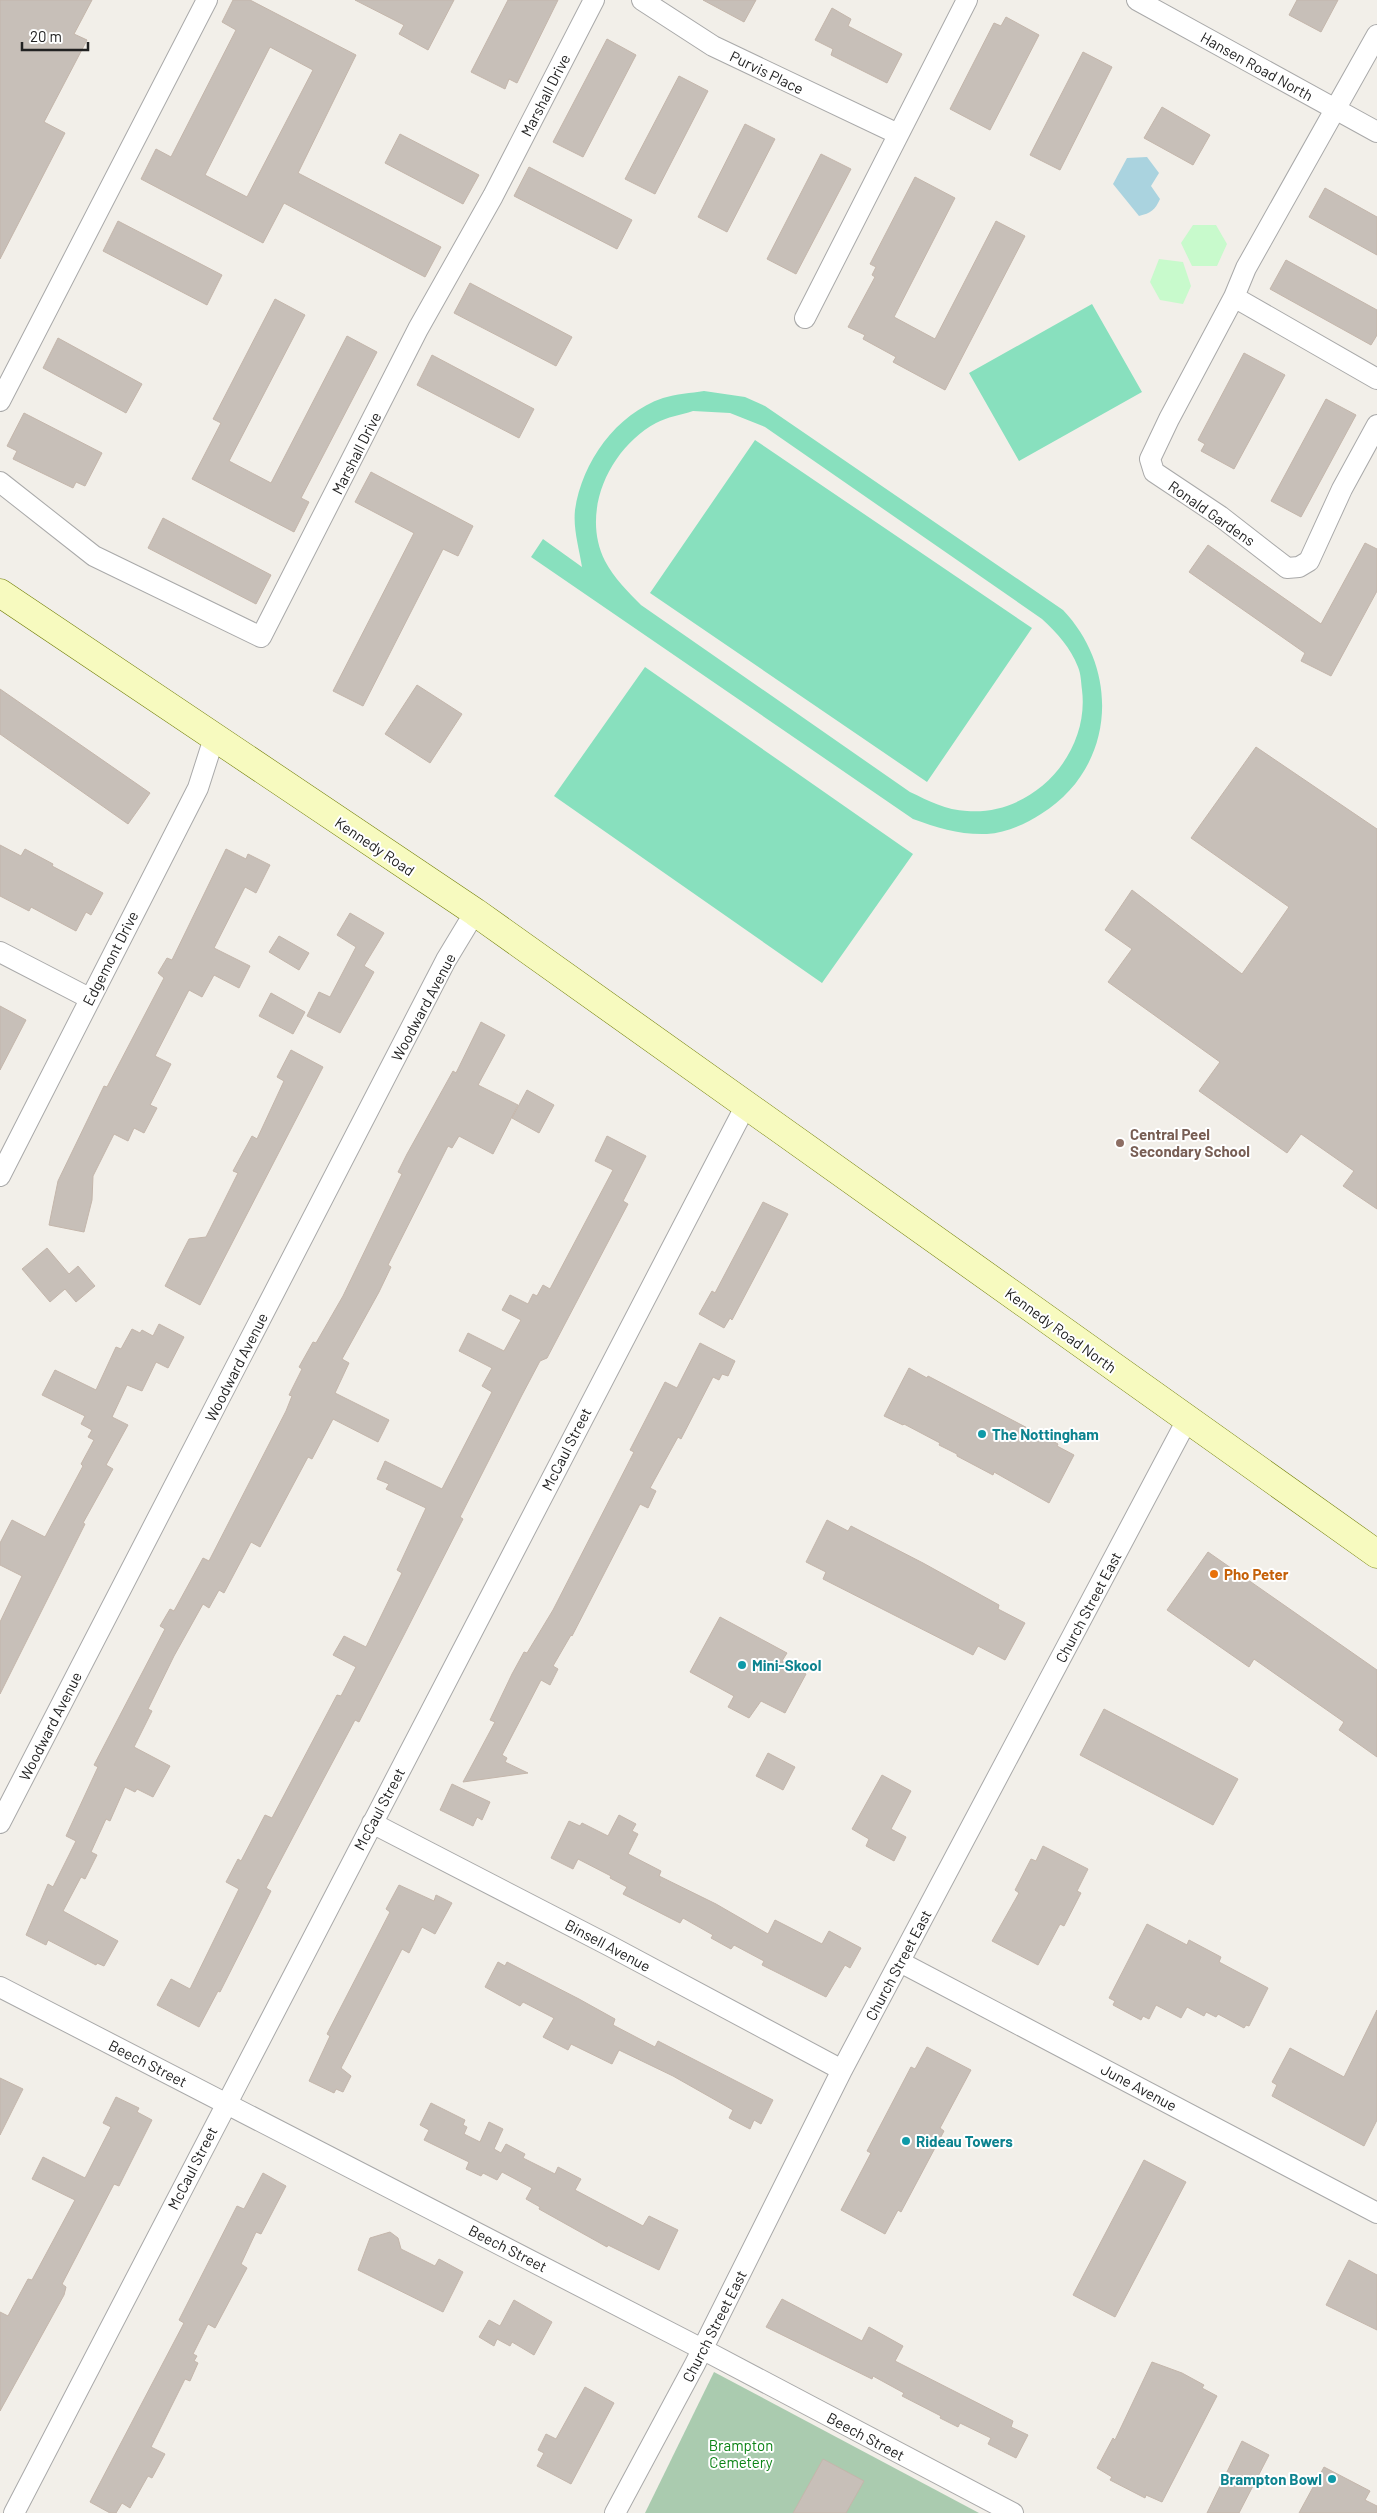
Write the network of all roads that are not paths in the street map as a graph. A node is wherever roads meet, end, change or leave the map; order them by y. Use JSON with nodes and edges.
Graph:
{"nodes":[{"id":1,"x":207,"y":0,"type":"edge"},
{"id":2,"x":594,"y":0,"type":"edge"},
{"id":3,"x":642,"y":0,"type":"edge"},
{"id":4,"x":967,"y":0,"type":"edge"},
{"id":5,"x":1137,"y":0,"type":"edge"},
{"id":6,"x":1377,"y":35,"type":"edge"},
{"id":7,"x":1336,"y":110,"type":"junction"},
{"id":8,"x":1377,"y":132,"type":"edge"},
{"id":9,"x":898,"y":134,"type":"junction"},
{"id":10,"x":1234,"y":297,"type":"junction"},
{"id":11,"x":805,"y":318,"type":"dead end"},
{"id":12,"x":1377,"y":379,"type":"edge"},
{"id":13,"x":0,"y":401,"type":"edge"},
{"id":14,"x":1377,"y":425,"type":"edge"},
{"id":15,"x":0,"y":482,"type":"edge"},
{"id":16,"x":0,"y":593,"type":"edge"},
{"id":17,"x":214,"y":738,"type":"junction"},
{"id":18,"x":475,"y":912,"type":"junction"},
{"id":19,"x":0,"y":952,"type":"edge"},
{"id":20,"x":89,"y":998,"type":"junction"},
{"id":21,"x":746,"y":1105,"type":"junction"},
{"id":22,"x":0,"y":1176,"type":"edge"},
{"id":23,"x":1188,"y":1420,"type":"junction"},
{"id":24,"x":1377,"y":1554,"type":"edge"},
{"id":25,"x":0,"y":1823,"type":"edge"},
{"id":26,"x":372,"y":1823,"type":"junction"},
{"id":27,"x":900,"y":1962,"type":"junction"},
{"id":28,"x":0,"y":1987,"type":"edge"},
{"id":29,"x":842,"y":2070,"type":"junction"},
{"id":30,"x":226,"y":2103,"type":"junction"},
{"id":31,"x":1377,"y":2213,"type":"edge"},
{"id":32,"x":702,"y":2348,"type":"junction"},
{"id":33,"x":14,"y":2513,"type":"edge"},
{"id":34,"x":615,"y":2513,"type":"edge"},
{"id":35,"x":1013,"y":2513,"type":"edge"}],
"edges":[{"from":1,"to":13,"type":"street"},
{"from":2,"to":15,"type":"street","name":"Marshall Drive"},
{"from":3,"to":9,"type":"street","name":"Purvis Place"},
{"from":4,"to":9,"type":"street"},
{"from":5,"to":7,"type":"street","name":"Hansen Road North"},
{"from":6,"to":7,"type":"street","name":"Ronald Gardens"},
{"from":7,"to":8,"type":"street","name":"Hansen Road North"},
{"from":7,"to":10,"type":"street","name":"Ronald Gardens"},
{"from":9,"to":11,"type":"street"},
{"from":10,"to":12,"type":"street"},
{"from":10,"to":14,"type":"street","name":"Ronald Gardens"},
{"from":16,"to":17,"type":"main road","name":"Kennedy Road"},
{"from":17,"to":18,"type":"main road","name":"Kennedy Road"},
{"from":17,"to":20,"type":"street","name":"Edgemont Drive"},
{"from":18,"to":21,"type":"main road","name":"Kennedy Road"},
{"from":18,"to":25,"type":"street","name":"Woodward Avenue"},
{"from":19,"to":20,"type":"street"},
{"from":20,"to":22,"type":"street","name":"Edgemont Drive"},
{"from":21,"to":23,"type":"main road","name":"Kennedy Road North"},
{"from":21,"to":26,"type":"street","name":"McCaul Street"},
{"from":23,"to":24,"type":"main road","name":"Kennedy Road North"},
{"from":23,"to":27,"type":"street","name":"Church Street East"},
{"from":26,"to":29,"type":"street","name":"Binsell Avenue"},
{"from":26,"to":30,"type":"street","name":"McCaul Street"},
{"from":27,"to":29,"type":"street","name":"Church Street East"},
{"from":27,"to":31,"type":"street","name":"June Avenue"},
{"from":28,"to":30,"type":"street","name":"Beech Street"},
{"from":29,"to":32,"type":"street","name":"Church Street East"},
{"from":30,"to":32,"type":"street","name":"Beech Street"},
{"from":30,"to":33,"type":"street","name":"McCaul Street"},
{"from":32,"to":34,"type":"street","name":"Church Street East"},
{"from":32,"to":35,"type":"street","name":"Beech Street"}]}
